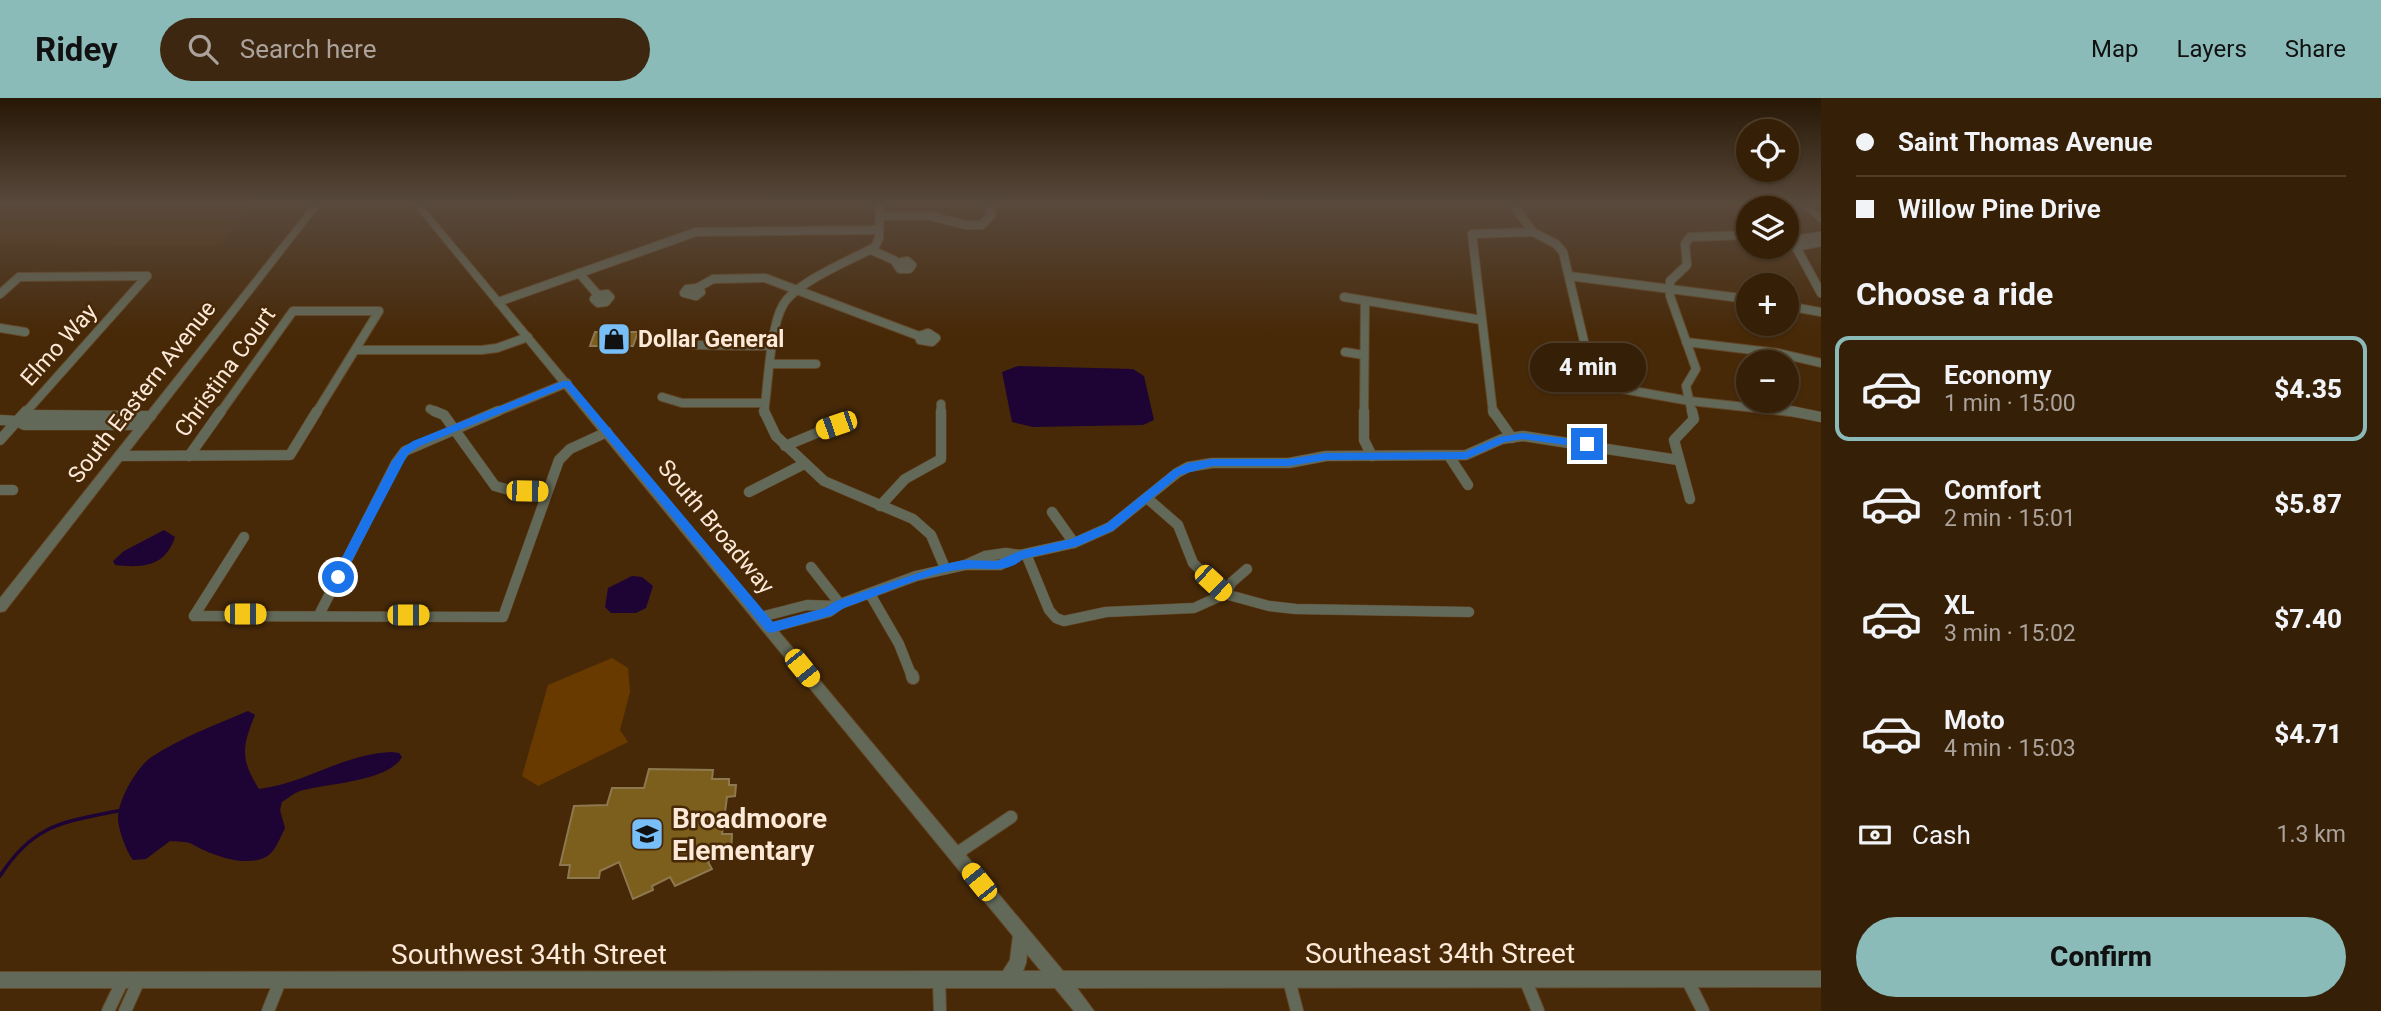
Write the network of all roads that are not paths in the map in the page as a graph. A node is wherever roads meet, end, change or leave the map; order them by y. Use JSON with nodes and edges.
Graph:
{"nodes":[{"id":1,"x":283,"y":247,"type":"edge"},
{"id":2,"x":452,"y":247,"type":"edge"},
{"id":3,"x":654,"y":247,"type":"edge"},
{"id":4,"x":875,"y":247,"type":"edge"},
{"id":5,"x":1473,"y":247,"type":"edge"},
{"id":6,"x":1558,"y":247,"type":"edge"},
{"id":7,"x":1685,"y":247,"type":"edge"},
{"id":8,"x":872,"y":250,"type":"junction"},
{"id":9,"x":1799,"y":250,"type":"edge"},
{"id":10,"x":897,"y":263,"type":"dead end"},
{"id":11,"x":579,"y":273,"type":"junction"},
{"id":12,"x":1569,"y":276,"type":"junction"},
{"id":13,"x":698,"y":288,"type":"dead end"},
{"id":14,"x":1670,"y":289,"type":"junction"},
{"id":15,"x":797,"y":290,"type":"junction"},
{"id":16,"x":1821,"y":293,"type":"edge"},
{"id":17,"x":0,"y":294,"type":"edge"},
{"id":18,"x":598,"y":295,"type":"dead end"},
{"id":19,"x":1736,"y":297,"type":"edge"},
{"id":20,"x":1345,"y":298,"type":"dead end"},
{"id":21,"x":1365,"y":301,"type":"junction"},
{"id":22,"x":498,"y":302,"type":"junction"},
{"id":23,"x":1799,"y":308,"type":"edge"},
{"id":24,"x":1821,"y":312,"type":"edge"},
{"id":25,"x":1482,"y":320,"type":"junction"},
{"id":26,"x":0,"y":328,"type":"edge"},
{"id":27,"x":25,"y":332,"type":"dead end"},
{"id":28,"x":919,"y":336,"type":"dead end"},
{"id":29,"x":528,"y":337,"type":"junction"},
{"id":30,"x":1686,"y":342,"type":"junction"},
{"id":31,"x":692,"y":345,"type":"dead end"},
{"id":32,"x":772,"y":346,"type":"junction"},
{"id":33,"x":356,"y":350,"type":"junction"},
{"id":34,"x":1345,"y":352,"type":"dead end"},
{"id":35,"x":1364,"y":355,"type":"junction"},
{"id":36,"x":1821,"y":363,"type":"edge"},
{"id":37,"x":770,"y":364,"type":"junction"},
{"id":38,"x":816,"y":364,"type":"dead end"},
{"id":39,"x":567,"y":383,"type":"junction"},
{"id":40,"x":662,"y":397,"type":"dead end"},
{"id":41,"x":1690,"y":401,"type":"junction"},
{"id":42,"x":763,"y":404,"type":"junction"},
{"id":43,"x":941,"y":404,"type":"dead end"},
{"id":44,"x":430,"y":409,"type":"dead end"},
{"id":45,"x":1821,"y":417,"type":"edge"},
{"id":46,"x":147,"y":420,"type":"junction"},
{"id":47,"x":0,"y":421,"type":"edge"},
{"id":48,"x":17,"y":421,"type":"junction"},
{"id":49,"x":836,"y":425,"type":"dead end"},
{"id":50,"x":454,"y":429,"type":"junction"},
{"id":51,"x":607,"y":432,"type":"junction"},
{"id":52,"x":1512,"y":438,"type":"junction"},
{"id":53,"x":0,"y":440,"type":"edge"},
{"id":54,"x":785,"y":446,"type":"junction"},
{"id":55,"x":119,"y":456,"type":"junction"},
{"id":56,"x":189,"y":456,"type":"junction"},
{"id":57,"x":1371,"y":456,"type":"junction"},
{"id":58,"x":1449,"y":456,"type":"junction"},
{"id":59,"x":1678,"y":460,"type":"junction"},
{"id":60,"x":804,"y":464,"type":"junction"},
{"id":61,"x":1468,"y":485,"type":"dead end"},
{"id":62,"x":0,"y":490,"type":"edge"},
{"id":63,"x":13,"y":490,"type":"dead end"},
{"id":64,"x":546,"y":491,"type":"junction"},
{"id":65,"x":749,"y":492,"type":"dead end"},
{"id":66,"x":1147,"y":498,"type":"junction"},
{"id":67,"x":1690,"y":499,"type":"dead end"},
{"id":68,"x":880,"y":506,"type":"junction"},
{"id":69,"x":1052,"y":512,"type":"dead end"},
{"id":70,"x":244,"y":537,"type":"dead end"},
{"id":71,"x":1074,"y":543,"type":"junction"},
{"id":72,"x":1023,"y":555,"type":"junction"},
{"id":73,"x":811,"y":566,"type":"dead end"},
{"id":74,"x":945,"y":568,"type":"junction"},
{"id":75,"x":1247,"y":569,"type":"dead end"},
{"id":76,"x":870,"y":594,"type":"junction"},
{"id":77,"x":1225,"y":594,"type":"junction"},
{"id":78,"x":838,"y":605,"type":"junction"},
{"id":79,"x":0,"y":607,"type":"edge"},
{"id":80,"x":1469,"y":612,"type":"dead end"},
{"id":81,"x":319,"y":615,"type":"junction"},
{"id":82,"x":1059,"y":620,"type":"junction"},
{"id":83,"x":766,"y":623,"type":"junction"},
{"id":84,"x":1057,"y":632,"type":"dead end"},
{"id":85,"x":913,"y":678,"type":"dead end"},
{"id":86,"x":1011,"y":817,"type":"dead end"},
{"id":87,"x":956,"y":854,"type":"junction"},
{"id":88,"x":1021,"y":934,"type":"junction"},
{"id":89,"x":1058,"y":979,"type":"junction"},
{"id":90,"x":1525,"y":979,"type":"junction"},
{"id":91,"x":1687,"y":979,"type":"junction"},
{"id":92,"x":1821,"y":979,"type":"edge"},
{"id":93,"x":0,"y":980,"type":"edge"},
{"id":94,"x":131,"y":980,"type":"junction"},
{"id":95,"x":939,"y":980,"type":"junction"},
{"id":96,"x":1007,"y":980,"type":"junction"},
{"id":97,"x":1289,"y":980,"type":"junction"},
{"id":98,"x":280,"y":981,"type":"junction"},
{"id":99,"x":108,"y":1011,"type":"edge"},
{"id":100,"x":125,"y":1011,"type":"edge"},
{"id":101,"x":268,"y":1011,"type":"edge"},
{"id":102,"x":940,"y":1011,"type":"edge"},
{"id":103,"x":1085,"y":1011,"type":"edge"},
{"id":104,"x":1297,"y":1011,"type":"edge"},
{"id":105,"x":1538,"y":1011,"type":"edge"},
{"id":106,"x":1703,"y":1011,"type":"edge"}],
"edges":[{"from":1,"to":46,"type":"street","name":"South Eastern Avenue"},
{"from":2,"to":22,"type":"street","name":"South Broadway"},
{"from":3,"to":11,"type":"street"},
{"from":4,"to":8,"type":"street"},
{"from":5,"to":25,"type":"street"},
{"from":6,"to":12,"type":"street"},
{"from":7,"to":14,"type":"street"},
{"from":8,"to":10,"type":"street"},
{"from":8,"to":15,"type":"street"},
{"from":9,"to":16,"type":"street"},
{"from":11,"to":18,"type":"street"},
{"from":11,"to":22,"type":"street"},
{"from":12,"to":14,"type":"street"},
{"from":12,"to":41,"type":"street"},
{"from":13,"to":15,"type":"street"},
{"from":14,"to":19,"type":"street"},
{"from":14,"to":30,"type":"street"},
{"from":15,"to":28,"type":"street"},
{"from":15,"to":32,"type":"street"},
{"from":17,"to":48,"type":"street","name":"Elmo Way"},
{"from":20,"to":21,"type":"street"},
{"from":21,"to":25,"type":"street"},
{"from":21,"to":35,"type":"street"},
{"from":22,"to":29,"type":"street","name":"South Broadway"},
{"from":23,"to":24,"type":"street"},
{"from":25,"to":52,"type":"street"},
{"from":26,"to":27,"type":"street"},
{"from":29,"to":33,"type":"street"},
{"from":29,"to":39,"type":"street","name":"South Broadway"},
{"from":30,"to":36,"type":"street"},
{"from":30,"to":41,"type":"street"},
{"from":31,"to":32,"type":"street"},
{"from":32,"to":37,"type":"street"},
{"from":33,"to":56,"type":"street"},
{"from":33,"to":56,"type":"street","name":"Christina Court"},
{"from":34,"to":35,"type":"street"},
{"from":35,"to":57,"type":"street"},
{"from":37,"to":38,"type":"street"},
{"from":37,"to":42,"type":"street"},
{"from":39,"to":50,"type":"street"},
{"from":39,"to":51,"type":"street","name":"South Broadway"},
{"from":40,"to":42,"type":"street"},
{"from":41,"to":45,"type":"street"},
{"from":41,"to":59,"type":"street"},
{"from":42,"to":54,"type":"street"},
{"from":43,"to":68,"type":"street"},
{"from":44,"to":50,"type":"street"},
{"from":46,"to":48,"type":"street"},
{"from":46,"to":55,"type":"street","name":"South Eastern Avenue"},
{"from":47,"to":48,"type":"street"},
{"from":48,"to":53,"type":"street","name":"Elmo Way"},
{"from":49,"to":54,"type":"street"},
{"from":50,"to":64,"type":"street"},
{"from":50,"to":81,"type":"street"},
{"from":51,"to":64,"type":"street"},
{"from":51,"to":83,"type":"street","name":"South Broadway"},
{"from":52,"to":58,"type":"street"},
{"from":52,"to":59,"type":"street"},
{"from":54,"to":60,"type":"street"},
{"from":55,"to":56,"type":"street"},
{"from":55,"to":79,"type":"street","name":"South Eastern Avenue"},
{"from":57,"to":58,"type":"street"},
{"from":57,"to":66,"type":"street"},
{"from":58,"to":61,"type":"street"},
{"from":59,"to":67,"type":"street"},
{"from":60,"to":65,"type":"street"},
{"from":60,"to":68,"type":"street"},
{"from":62,"to":63,"type":"street"},
{"from":64,"to":81,"type":"street"},
{"from":66,"to":71,"type":"street"},
{"from":66,"to":77,"type":"street"},
{"from":68,"to":74,"type":"street"},
{"from":69,"to":71,"type":"street"},
{"from":70,"to":81,"type":"street"},
{"from":71,"to":72,"type":"street"},
{"from":72,"to":74,"type":"street"},
{"from":72,"to":82,"type":"street"},
{"from":73,"to":78,"type":"street"},
{"from":74,"to":76,"type":"street"},
{"from":75,"to":77,"type":"street"},
{"from":76,"to":78,"type":"street"},
{"from":76,"to":85,"type":"street"},
{"from":77,"to":80,"type":"street"},
{"from":77,"to":82,"type":"street"},
{"from":78,"to":83,"type":"street"},
{"from":82,"to":84,"type":"street"},
{"from":83,"to":87,"type":"street","name":"South Broadway"},
{"from":86,"to":87,"type":"street"},
{"from":87,"to":88,"type":"street","name":"South Broadway"},
{"from":88,"to":89,"type":"street","name":"South Broadway"},
{"from":88,"to":96,"type":"street"},
{"from":89,"to":96,"type":"street","name":"Southwest 34th Street"},
{"from":89,"to":97,"type":"street","name":"Southeast 34th Street"},
{"from":89,"to":103,"type":"street","name":"South Broadway"},
{"from":90,"to":91,"type":"street","name":"Southeast 34th Street"},
{"from":90,"to":97,"type":"street","name":"Southeast 34th Street"},
{"from":90,"to":105,"type":"street"},
{"from":91,"to":92,"type":"street","name":"Southeast 34th Street"},
{"from":91,"to":106,"type":"street"},
{"from":93,"to":94,"type":"street","name":"Southwest 34th Street"},
{"from":94,"to":98,"type":"street","name":"Southwest 34th Street"},
{"from":94,"to":99,"type":"street"},
{"from":94,"to":100,"type":"street"},
{"from":95,"to":96,"type":"street","name":"Southwest 34th Street"},
{"from":95,"to":98,"type":"street","name":"Southwest 34th Street"},
{"from":95,"to":102,"type":"street"},
{"from":97,"to":104,"type":"street"},
{"from":98,"to":101,"type":"street"}]}
